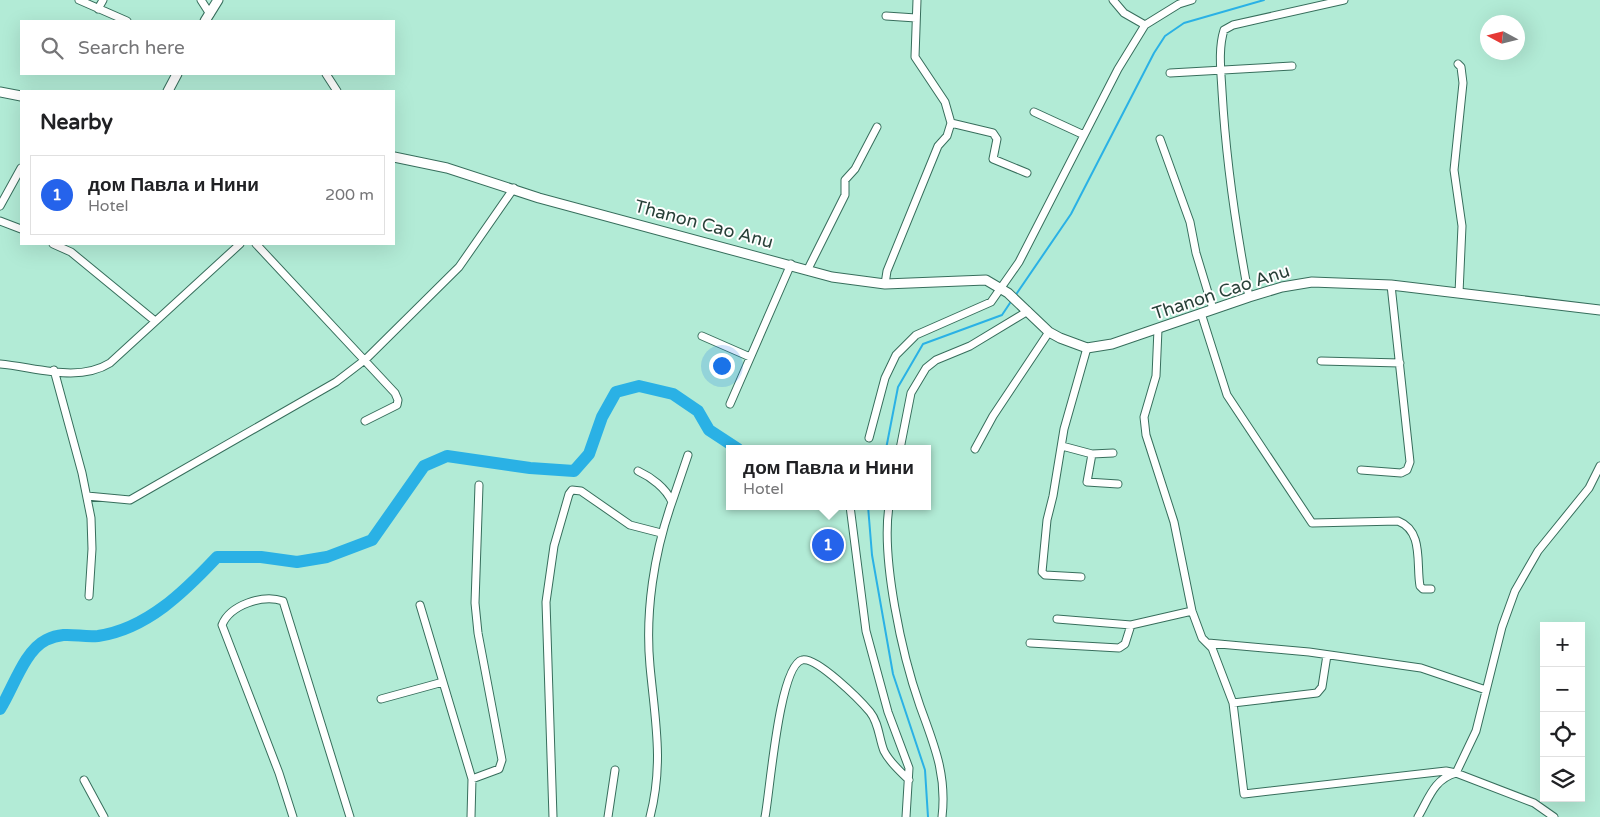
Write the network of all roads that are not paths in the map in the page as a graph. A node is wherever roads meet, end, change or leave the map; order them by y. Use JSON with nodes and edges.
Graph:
{"nodes":[{"id":1,"x":79,"y":0,"type":"edge"},
{"id":2,"x":103,"y":0,"type":"edge"},
{"id":3,"x":201,"y":0,"type":"edge"},
{"id":4,"x":218,"y":0,"type":"edge"},
{"id":5,"x":917,"y":0,"type":"edge"},
{"id":6,"x":1113,"y":0,"type":"edge"},
{"id":7,"x":1192,"y":0,"type":"edge"},
{"id":8,"x":1344,"y":0,"type":"edge"},
{"id":9,"x":98,"y":9,"type":"junction"},
{"id":10,"x":886,"y":16,"type":"dead end"},
{"id":11,"x":208,"y":17,"type":"edge"},
{"id":12,"x":916,"y":18,"type":"junction"},
{"id":13,"x":125,"y":20,"type":"edge"},
{"id":14,"x":1145,"y":25,"type":"junction"},
{"id":15,"x":1458,"y":64,"type":"dead end"},
{"id":16,"x":1292,"y":66,"type":"dead end"},
{"id":17,"x":1221,"y":70,"type":"junction"},
{"id":18,"x":1170,"y":73,"type":"dead end"},
{"id":19,"x":176,"y":75,"type":"edge"},
{"id":20,"x":327,"y":75,"type":"edge"},
{"id":21,"x":169,"y":90,"type":"edge"},
{"id":22,"x":336,"y":90,"type":"edge"},
{"id":23,"x":0,"y":92,"type":"edge"},
{"id":24,"x":20,"y":96,"type":"edge"},
{"id":25,"x":1034,"y":112,"type":"dead end"},
{"id":26,"x":951,"y":123,"type":"junction"},
{"id":27,"x":878,"y":127,"type":"dead end"},
{"id":28,"x":1084,"y":135,"type":"junction"},
{"id":29,"x":1160,"y":139,"type":"dead end"},
{"id":30,"x":395,"y":157,"type":"edge"},
{"id":31,"x":20,"y":170,"type":"edge"},
{"id":32,"x":1027,"y":172,"type":"dead end"},
{"id":33,"x":514,"y":188,"type":"junction"},
{"id":34,"x":0,"y":206,"type":"edge"},
{"id":35,"x":0,"y":221,"type":"edge"},
{"id":36,"x":20,"y":229,"type":"edge"},
{"id":37,"x":55,"y":245,"type":"edge"},
{"id":38,"x":74,"y":245,"type":"edge"},
{"id":39,"x":239,"y":245,"type":"edge"},
{"id":40,"x":257,"y":245,"type":"edge"},
{"id":41,"x":71,"y":252,"type":"junction"},
{"id":42,"x":791,"y":264,"type":"junction"},
{"id":43,"x":808,"y":269,"type":"junction"},
{"id":44,"x":885,"y":284,"type":"junction"},
{"id":45,"x":1391,"y":285,"type":"junction"},
{"id":46,"x":1005,"y":290,"type":"junction"},
{"id":47,"x":1459,"y":293,"type":"junction"},
{"id":48,"x":1249,"y":297,"type":"junction"},
{"id":49,"x":1213,"y":309,"type":"junction"},
{"id":50,"x":1600,"y":310,"type":"edge"},
{"id":51,"x":1028,"y":311,"type":"junction"},
{"id":52,"x":1201,"y":314,"type":"junction"},
{"id":53,"x":155,"y":321,"type":"junction"},
{"id":54,"x":1158,"y":329,"type":"junction"},
{"id":55,"x":1049,"y":332,"type":"junction"},
{"id":56,"x":702,"y":336,"type":"dead end"},
{"id":57,"x":1087,"y":348,"type":"junction"},
{"id":58,"x":750,"y":357,"type":"junction"},
{"id":59,"x":366,"y":359,"type":"junction"},
{"id":60,"x":1321,"y":361,"type":"dead end"},
{"id":61,"x":1400,"y":363,"type":"junction"},
{"id":62,"x":0,"y":364,"type":"edge"},
{"id":63,"x":54,"y":370,"type":"junction"},
{"id":64,"x":730,"y":404,"type":"dead end"},
{"id":65,"x":365,"y":421,"type":"dead end"},
{"id":66,"x":869,"y":438,"type":"dead end"},
{"id":67,"x":901,"y":445,"type":"edge"},
{"id":68,"x":1062,"y":446,"type":"junction"},
{"id":69,"x":976,"y":448,"type":"dead end"},
{"id":70,"x":1114,"y":453,"type":"dead end"},
{"id":71,"x":1092,"y":454,"type":"junction"},
{"id":72,"x":688,"y":455,"type":"dead end"},
{"id":73,"x":1600,"y":466,"type":"edge"},
{"id":74,"x":1360,"y":470,"type":"dead end"},
{"id":75,"x":638,"y":471,"type":"dead end"},
{"id":76,"x":1118,"y":484,"type":"dead end"},
{"id":77,"x":479,"y":485,"type":"dead end"},
{"id":78,"x":87,"y":496,"type":"junction"},
{"id":79,"x":672,"y":502,"type":"junction"},
{"id":80,"x":851,"y":510,"type":"edge"},
{"id":81,"x":889,"y":510,"type":"edge"},
{"id":82,"x":661,"y":532,"type":"junction"},
{"id":83,"x":1081,"y":577,"type":"dead end"},
{"id":84,"x":1431,"y":589,"type":"dead end"},
{"id":85,"x":89,"y":596,"type":"dead end"},
{"id":86,"x":420,"y":605,"type":"dead end"},
{"id":87,"x":1192,"y":611,"type":"junction"},
{"id":88,"x":1057,"y":620,"type":"dead end"},
{"id":89,"x":1131,"y":625,"type":"junction"},
{"id":90,"x":1030,"y":643,"type":"dead end"},
{"id":91,"x":1208,"y":643,"type":"junction"},
{"id":92,"x":1327,"y":654,"type":"junction"},
{"id":93,"x":443,"y":682,"type":"junction"},
{"id":94,"x":1486,"y":690,"type":"junction"},
{"id":95,"x":381,"y":699,"type":"dead end"},
{"id":96,"x":1233,"y":702,"type":"junction"},
{"id":97,"x":615,"y":770,"type":"dead end"},
{"id":98,"x":1456,"y":773,"type":"junction"},
{"id":99,"x":472,"y":779,"type":"junction"},
{"id":100,"x":84,"y":780,"type":"dead end"},
{"id":101,"x":909,"y":780,"type":"junction"},
{"id":102,"x":104,"y":817,"type":"edge"},
{"id":103,"x":293,"y":817,"type":"edge"},
{"id":104,"x":350,"y":817,"type":"edge"},
{"id":105,"x":471,"y":817,"type":"edge"},
{"id":106,"x":553,"y":817,"type":"edge"},
{"id":107,"x":608,"y":817,"type":"edge"},
{"id":108,"x":650,"y":817,"type":"edge"},
{"id":109,"x":765,"y":817,"type":"edge"},
{"id":110,"x":906,"y":817,"type":"edge"},
{"id":111,"x":942,"y":817,"type":"edge"},
{"id":112,"x":1418,"y":817,"type":"edge"},
{"id":113,"x":1554,"y":817,"type":"edge"}],
"edges":[{"from":1,"to":9,"type":"street"},
{"from":2,"to":9,"type":"street"},
{"from":3,"to":11,"type":"street"},
{"from":4,"to":11,"type":"street"},
{"from":5,"to":12,"type":"street"},
{"from":6,"to":14,"type":"street"},
{"from":7,"to":14,"type":"street"},
{"from":8,"to":17,"type":"street"},
{"from":9,"to":13,"type":"street"},
{"from":10,"to":12,"type":"street"},
{"from":12,"to":26,"type":"street"},
{"from":14,"to":28,"type":"street"},
{"from":15,"to":47,"type":"street"},
{"from":16,"to":17,"type":"street"},
{"from":17,"to":18,"type":"street"},
{"from":17,"to":48,"type":"street"},
{"from":19,"to":21,"type":"street"},
{"from":20,"to":22,"type":"street"},
{"from":23,"to":24,"type":"street"},
{"from":25,"to":28,"type":"street"},
{"from":26,"to":32,"type":"street"},
{"from":26,"to":44,"type":"street"},
{"from":27,"to":43,"type":"street"},
{"from":28,"to":46,"type":"street"},
{"from":29,"to":49,"type":"street"},
{"from":30,"to":33,"type":"street","name":"Thanon Cao Anu"},
{"from":31,"to":34,"type":"street"},
{"from":33,"to":42,"type":"street","name":"Thanon Cao Anu"},
{"from":33,"to":59,"type":"street"},
{"from":35,"to":36,"type":"street"},
{"from":37,"to":41,"type":"street"},
{"from":38,"to":41,"type":"street"},
{"from":39,"to":53,"type":"street"},
{"from":40,"to":59,"type":"street"},
{"from":41,"to":53,"type":"street"},
{"from":42,"to":43,"type":"street","name":"Thanon Cao Anu"},
{"from":42,"to":58,"type":"street"},
{"from":43,"to":44,"type":"street","name":"Thanon Cao Anu"},
{"from":44,"to":46,"type":"street","name":"Thanon Cao Anu"},
{"from":45,"to":47,"type":"street","name":"Thanon Cao Anu"},
{"from":45,"to":48,"type":"street","name":"Thanon Cao Anu"},
{"from":45,"to":61,"type":"street"},
{"from":46,"to":51,"type":"street","name":"Thanon Cao Anu"},
{"from":46,"to":66,"type":"street"},
{"from":47,"to":50,"type":"street","name":"Thanon Cao Anu"},
{"from":48,"to":49,"type":"street","name":"Thanon Cao Anu"},
{"from":49,"to":52,"type":"street","name":"Thanon Cao Anu"},
{"from":51,"to":55,"type":"street","name":"Thanon Cao Anu"},
{"from":51,"to":67,"type":"street"},
{"from":52,"to":54,"type":"street","name":"Thanon Cao Anu"},
{"from":52,"to":84,"type":"street"},
{"from":53,"to":63,"type":"street"},
{"from":54,"to":57,"type":"street","name":"Thanon Cao Anu"},
{"from":54,"to":87,"type":"street"},
{"from":55,"to":57,"type":"street","name":"Thanon Cao Anu"},
{"from":55,"to":69,"type":"street"},
{"from":56,"to":58,"type":"street"},
{"from":57,"to":68,"type":"street"},
{"from":58,"to":64,"type":"street"},
{"from":59,"to":65,"type":"street"},
{"from":59,"to":78,"type":"street"},
{"from":60,"to":61,"type":"street"},
{"from":61,"to":74,"type":"street"},
{"from":62,"to":63,"type":"street"},
{"from":63,"to":78,"type":"street"},
{"from":68,"to":71,"type":"street"},
{"from":68,"to":83,"type":"street"},
{"from":70,"to":71,"type":"street"},
{"from":71,"to":76,"type":"street"},
{"from":72,"to":79,"type":"street"},
{"from":73,"to":94,"type":"street"},
{"from":75,"to":79,"type":"street"},
{"from":77,"to":99,"type":"street"},
{"from":78,"to":85,"type":"street"},
{"from":79,"to":82,"type":"street"},
{"from":80,"to":101,"type":"street"},
{"from":81,"to":111,"type":"street"},
{"from":82,"to":106,"type":"street"},
{"from":82,"to":108,"type":"street"},
{"from":86,"to":93,"type":"street"},
{"from":87,"to":89,"type":"street"},
{"from":87,"to":91,"type":"street"},
{"from":88,"to":89,"type":"street"},
{"from":89,"to":90,"type":"street"},
{"from":91,"to":92,"type":"street"},
{"from":91,"to":96,"type":"street"},
{"from":92,"to":94,"type":"street"},
{"from":92,"to":96,"type":"street"},
{"from":93,"to":95,"type":"street"},
{"from":93,"to":99,"type":"street"},
{"from":94,"to":98,"type":"street"},
{"from":96,"to":98,"type":"street"},
{"from":97,"to":107,"type":"street"},
{"from":98,"to":112,"type":"street"},
{"from":98,"to":113,"type":"street"},
{"from":99,"to":105,"type":"street"},
{"from":100,"to":102,"type":"street"},
{"from":101,"to":109,"type":"street"},
{"from":101,"to":110,"type":"street"},
{"from":103,"to":104,"type":"street"}]}
